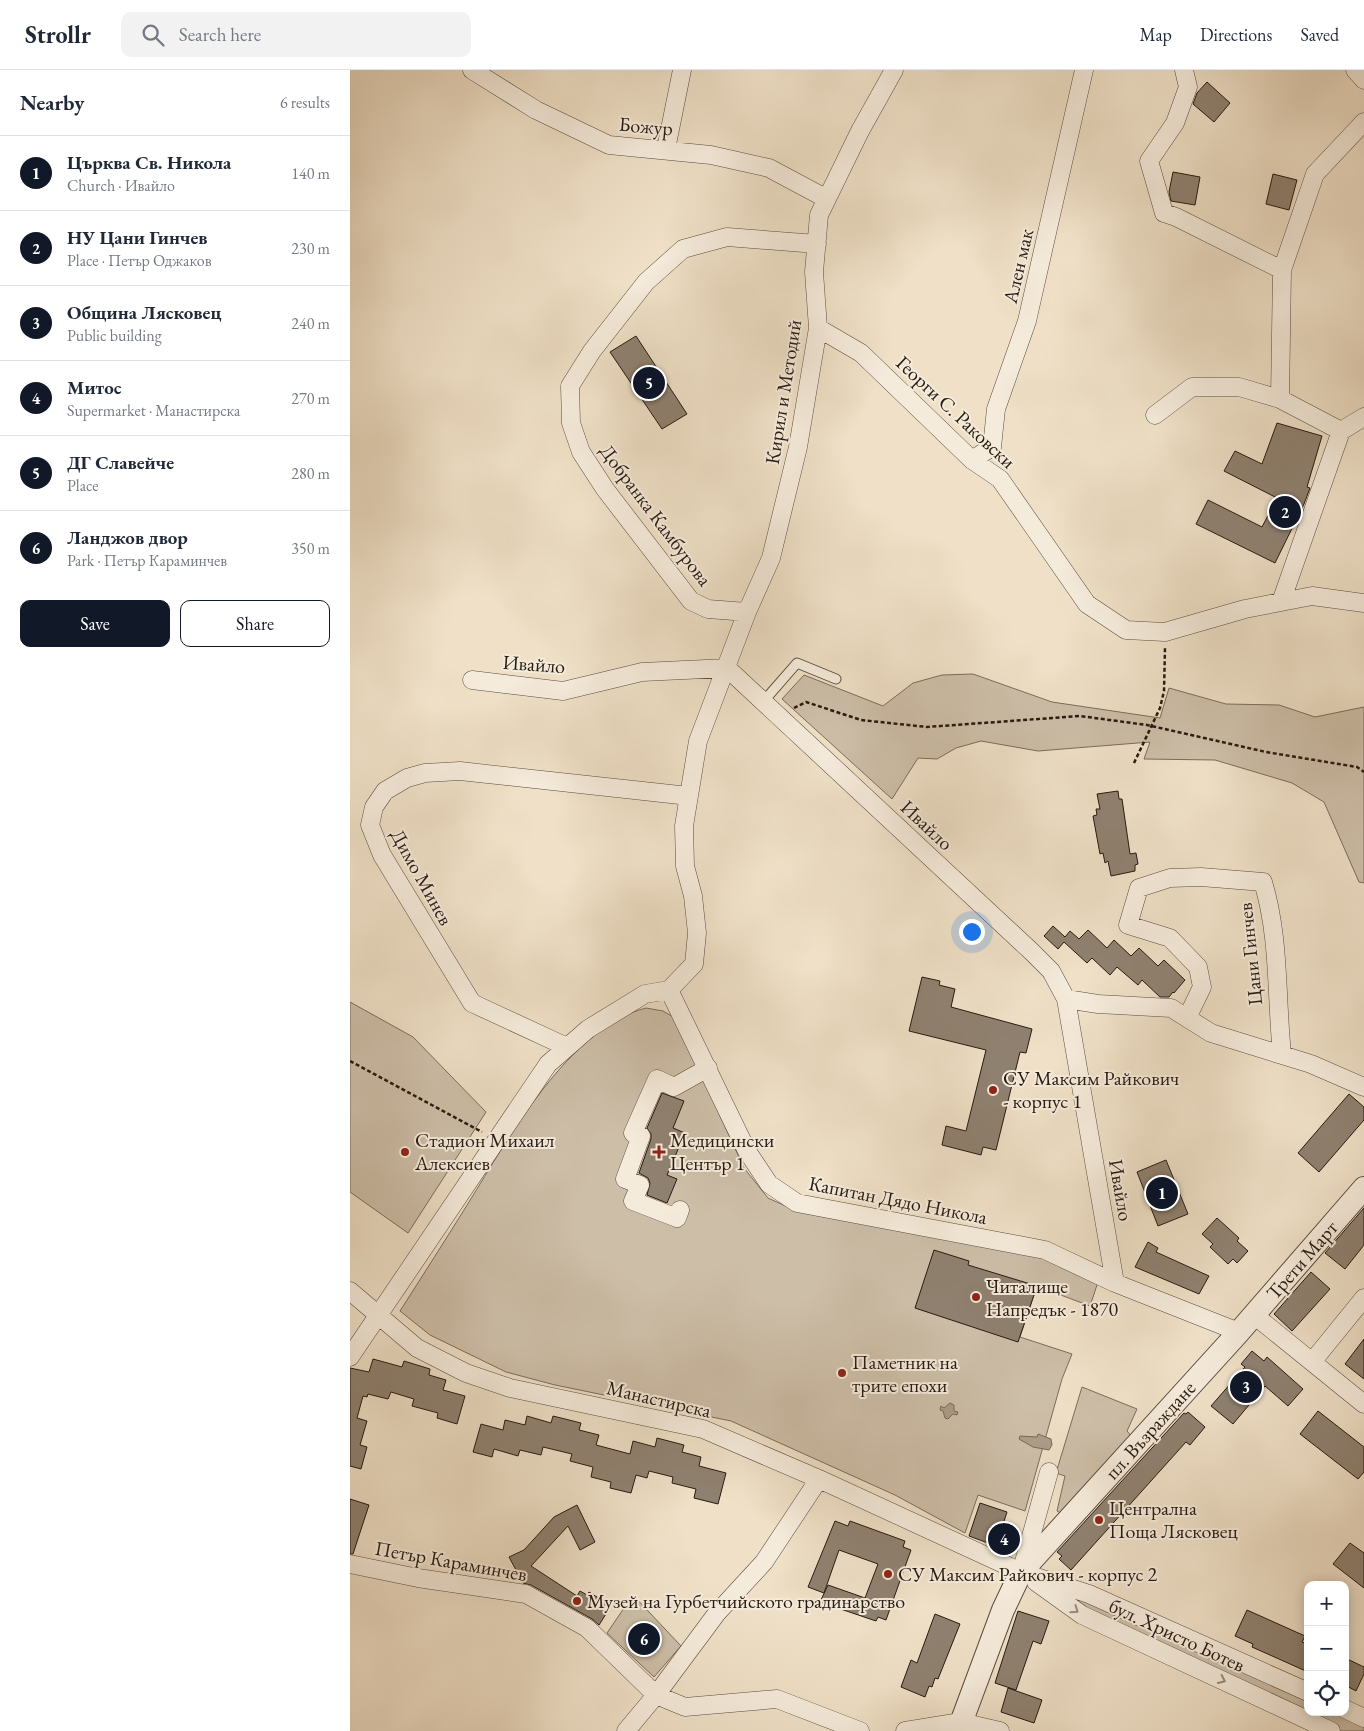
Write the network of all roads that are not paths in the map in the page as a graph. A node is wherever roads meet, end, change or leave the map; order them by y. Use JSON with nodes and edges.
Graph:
{"nodes":[{"id":1,"x":472,"y":70,"type":"edge"},
{"id":2,"x":682,"y":70,"type":"edge"},
{"id":3,"x":894,"y":70,"type":"edge"},
{"id":4,"x":1084,"y":70,"type":"edge"},
{"id":5,"x":1184,"y":70,"type":"edge"},
{"id":6,"x":1355,"y":70,"type":"edge"},
{"id":7,"x":1364,"y":80,"type":"edge"},
{"id":8,"x":1364,"y":122,"type":"edge"},
{"id":9,"x":666,"y":149,"type":"junction"},
{"id":10,"x":827,"y":199,"type":"junction"},
{"id":11,"x":817,"y":244,"type":"junction"},
{"id":12,"x":1282,"y":270,"type":"junction"},
{"id":13,"x":818,"y":328,"type":"junction"},
{"id":14,"x":1280,"y":399,"type":"junction"},
{"id":15,"x":1155,"y":415,"type":"dead end"},
{"id":16,"x":1364,"y":417,"type":"edge"},
{"id":17,"x":1341,"y":432,"type":"junction"},
{"id":18,"x":972,"y":460,"type":"junction"},
{"id":19,"x":1281,"y":602,"type":"junction"},
{"id":20,"x":1364,"y":603,"type":"edge"},
{"id":21,"x":747,"y":612,"type":"junction"},
{"id":22,"x":727,"y":668,"type":"junction"},
{"id":23,"x":836,"y":679,"type":"dead end"},
{"id":24,"x":472,"y":680,"type":"dead end"},
{"id":25,"x":763,"y":702,"type":"junction"},
{"id":26,"x":689,"y":796,"type":"junction"},
{"id":27,"x":669,"y":990,"type":"junction"},
{"id":28,"x":1066,"y":999,"type":"junction"},
{"id":29,"x":1187,"y":1018,"type":"junction"},
{"id":30,"x":567,"y":1048,"type":"junction"},
{"id":31,"x":1282,"y":1054,"type":"junction"},
{"id":32,"x":708,"y":1068,"type":"junction"},
{"id":33,"x":1364,"y":1087,"type":"edge"},
{"id":34,"x":1364,"y":1188,"type":"edge"},
{"id":35,"x":680,"y":1210,"type":"dead end"},
{"id":36,"x":1115,"y":1283,"type":"junction"},
{"id":37,"x":350,"y":1291,"type":"edge"},
{"id":38,"x":1364,"y":1298,"type":"edge"},
{"id":39,"x":1254,"y":1315,"type":"junction"},
{"id":40,"x":378,"y":1316,"type":"junction"},
{"id":41,"x":1240,"y":1332,"type":"junction"},
{"id":42,"x":350,"y":1357,"type":"edge"},
{"id":43,"x":1312,"y":1362,"type":"junction"},
{"id":44,"x":1364,"y":1404,"type":"edge"},
{"id":45,"x":1049,"y":1472,"type":"dead end"},
{"id":46,"x":819,"y":1479,"type":"junction"},
{"id":47,"x":350,"y":1564,"type":"edge"},
{"id":48,"x":1021,"y":1572,"type":"junction"},
{"id":49,"x":1304,"y":1690,"type":"edge"},
{"id":50,"x":656,"y":1695,"type":"junction"},
{"id":51,"x":1349,"y":1711,"type":"edge"},
{"id":52,"x":1364,"y":1718,"type":"edge"},
{"id":53,"x":959,"y":1726,"type":"edge"},
{"id":54,"x":626,"y":1731,"type":"edge"},
{"id":55,"x":860,"y":1731,"type":"edge"},
{"id":56,"x":905,"y":1731,"type":"edge"},
{"id":57,"x":1000,"y":1731,"type":"edge"},
{"id":58,"x":1331,"y":1731,"type":"edge"}],
"edges":[{"from":1,"to":9,"type":"street","name":"Божур"},
{"from":2,"to":9,"type":"street"},
{"from":3,"to":10,"type":"street","name":"Кирил и Методий"},
{"from":4,"to":18,"type":"street","name":"Ален мак"},
{"from":5,"to":12,"type":"street"},
{"from":6,"to":7,"type":"street"},
{"from":8,"to":12,"type":"street"},
{"from":9,"to":10,"type":"street","name":"Божур"},
{"from":10,"to":11,"type":"street","name":"Кирил и Методий"},
{"from":11,"to":13,"type":"street","name":"Кирил и Методий"},
{"from":11,"to":21,"type":"street","name":"Добранка Камбурова"},
{"from":12,"to":14,"type":"street"},
{"from":13,"to":18,"type":"street","name":"Георги С. Раковски"},
{"from":13,"to":21,"type":"street","name":"Кирил и Методий"},
{"from":14,"to":15,"type":"street"},
{"from":14,"to":17,"type":"street"},
{"from":16,"to":17,"type":"street"},
{"from":17,"to":19,"type":"street"},
{"from":18,"to":19,"type":"street","name":"Георги С. Раковски"},
{"from":19,"to":20,"type":"street","name":"Георги С. Раковски"},
{"from":21,"to":22,"type":"street","name":"Кирил и Методий"},
{"from":22,"to":24,"type":"street","name":"Ивайло"},
{"from":22,"to":25,"type":"street","name":"Ивайло"},
{"from":22,"to":26,"type":"street"},
{"from":23,"to":25,"type":"lane"},
{"from":25,"to":28,"type":"street","name":"Ивайло"},
{"from":26,"to":27,"type":"street"},
{"from":26,"to":30,"type":"street","name":"Димо Минев"},
{"from":27,"to":30,"type":"street"},
{"from":27,"to":32,"type":"street","name":"Капитан Дядо Никола"},
{"from":28,"to":29,"type":"street"},
{"from":28,"to":36,"type":"street","name":"Ивайло"},
{"from":29,"to":31,"type":"street"},
{"from":29,"to":31,"type":"street","name":"Цани Гинчев"},
{"from":30,"to":40,"type":"street"},
{"from":31,"to":33,"type":"street"},
{"from":32,"to":35,"type":"street"},
{"from":32,"to":36,"type":"street","name":"Капитан Дядо Никола"},
{"from":34,"to":39,"type":"street","name":"Трети Март"},
{"from":36,"to":41,"type":"street"},
{"from":37,"to":40,"type":"street","name":"Манастирска"},
{"from":38,"to":43,"type":"street"},
{"from":39,"to":41,"type":"street","name":"Трети Март"},
{"from":39,"to":43,"type":"street"},
{"from":40,"to":42,"type":"street"},
{"from":40,"to":46,"type":"street","name":"Манастирска"},
{"from":41,"to":48,"type":"street","name":"пл. Възраждане"},
{"from":43,"to":44,"type":"street"},
{"from":45,"to":48,"type":"street"},
{"from":46,"to":48,"type":"street","name":"Манастирска"},
{"from":46,"to":50,"type":"street"},
{"from":47,"to":50,"type":"street","name":"Петър Караминчев"},
{"from":48,"to":49,"type":"street","name":"бул. Христо Ботев"},
{"from":48,"to":53,"type":"street","name":"пл. Възраждане"},
{"from":48,"to":58,"type":"street","name":"бул. Христо Ботев","one_way":true},
{"from":50,"to":54,"type":"street"},
{"from":50,"to":55,"type":"street","name":"Петър Караминчев"},
{"from":51,"to":52,"type":"street"},
{"from":53,"to":56,"type":"street"},
{"from":53,"to":57,"type":"street"}]}
